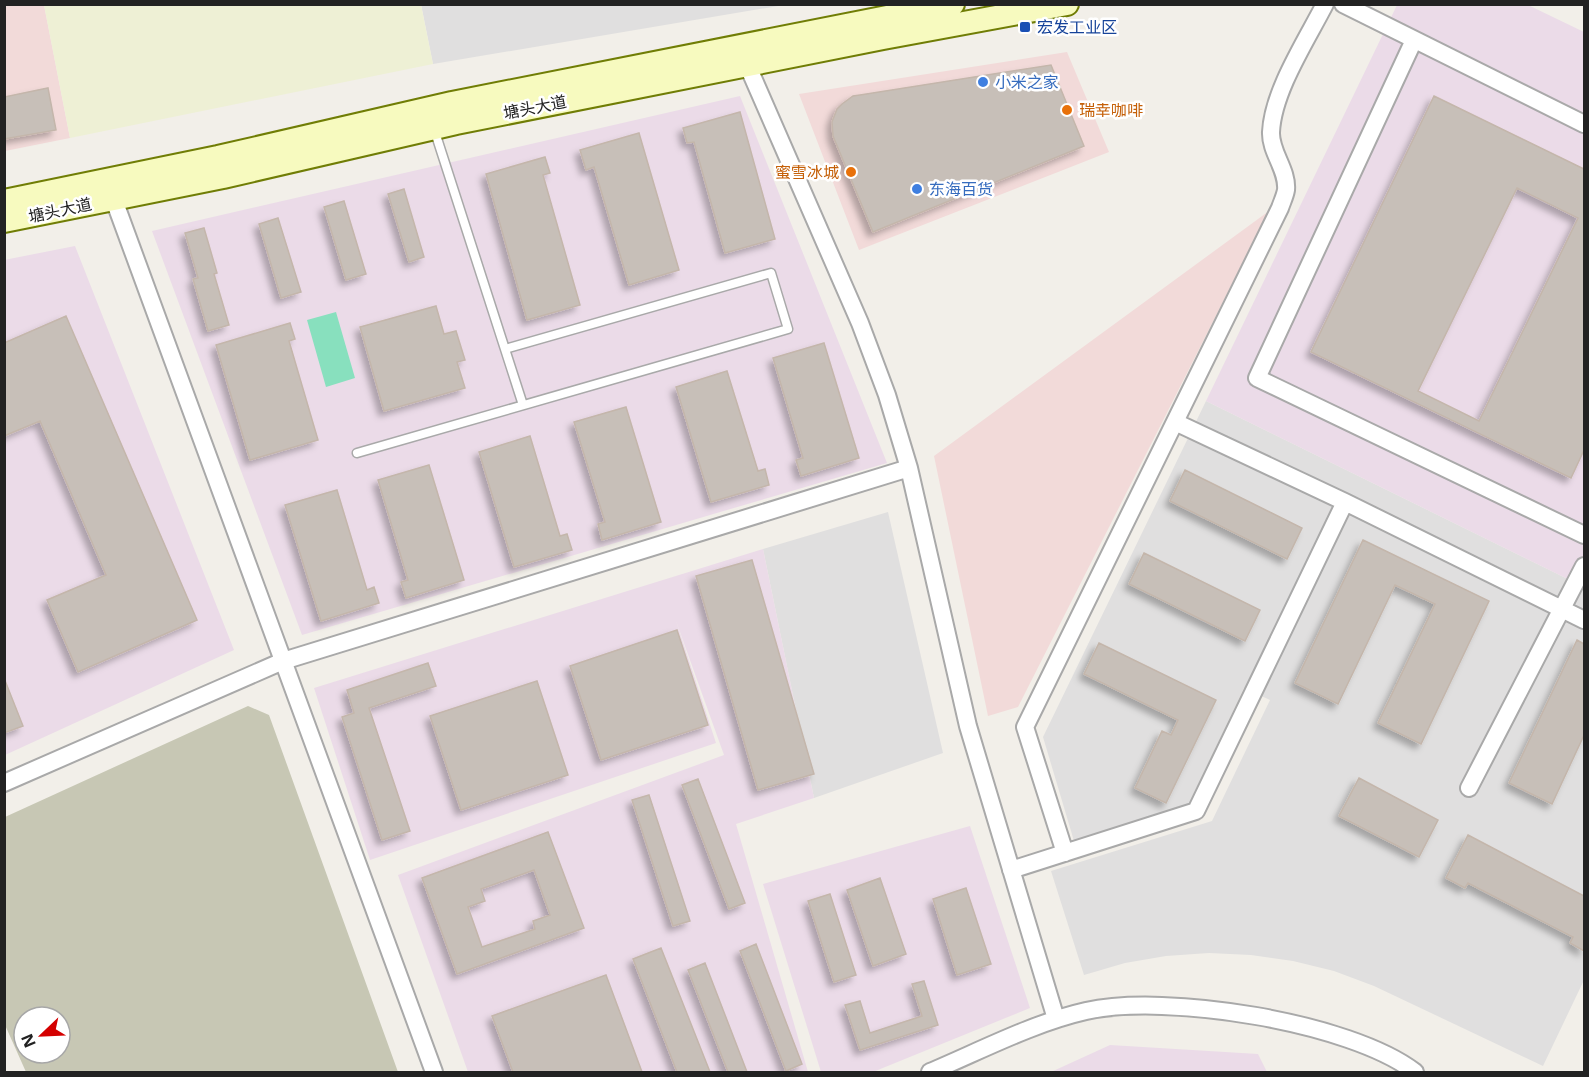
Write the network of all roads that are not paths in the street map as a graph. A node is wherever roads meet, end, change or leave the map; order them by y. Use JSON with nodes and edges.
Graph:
{"nodes":[{"id":1,"x":953,"y":4,"type":"edge"},
{"id":2,"x":1067,"y":4,"type":"edge"},
{"id":3,"x":1325,"y":4,"type":"edge"},
{"id":4,"x":1343,"y":4,"type":"edge"},
{"id":5,"x":1414,"y":40,"type":"junction"},
{"id":6,"x":743,"y":56,"type":"junction"},
{"id":7,"x":430,"y":118,"type":"junction"},
{"id":8,"x":1584,"y":124,"type":"edge"},
{"id":9,"x":110,"y":190,"type":"junction"},
{"id":10,"x":4,"y":201,"type":"edge"},
{"id":11,"x":4,"y":221,"type":"edge"},
{"id":12,"x":505,"y":349,"type":"junction"},
{"id":13,"x":523,"y":405,"type":"junction"},
{"id":14,"x":1175,"y":422,"type":"junction"},
{"id":15,"x":357,"y":453,"type":"dead end"},
{"id":16,"x":909,"y":468,"type":"junction"},
{"id":17,"x":1345,"y":502,"type":"junction"},
{"id":18,"x":1584,"y":535,"type":"edge"},
{"id":19,"x":1584,"y":566,"type":"edge"},
{"id":20,"x":1562,"y":609,"type":"junction"},
{"id":21,"x":1584,"y":620,"type":"edge"},
{"id":22,"x":283,"y":661,"type":"junction"},
{"id":23,"x":4,"y":783,"type":"edge"},
{"id":24,"x":1469,"y":788,"type":"dead end"},
{"id":25,"x":1065,"y":853,"type":"junction"},
{"id":26,"x":1011,"y":870,"type":"junction"},
{"id":27,"x":1056,"y":1019,"type":"junction"},
{"id":28,"x":434,"y":1072,"type":"edge"},
{"id":29,"x":930,"y":1072,"type":"edge"},
{"id":30,"x":1415,"y":1072,"type":"edge"}],
"edges":[{"from":1,"to":6,"type":"main road","name":"塘头大道"},
{"from":2,"to":6,"type":"main road","name":"塘头大道"},
{"from":3,"to":14,"type":"street"},
{"from":4,"to":5,"type":"street"},
{"from":5,"to":8,"type":"street"},
{"from":5,"to":18,"type":"street"},
{"from":6,"to":7,"type":"main road","name":"塘头大道"},
{"from":6,"to":16,"type":"street"},
{"from":7,"to":9,"type":"main road","name":"塘头大道"},
{"from":7,"to":12,"type":"lane"},
{"from":9,"to":10,"type":"main road","name":"塘头大道"},
{"from":9,"to":11,"type":"main road","name":"塘头大道"},
{"from":9,"to":22,"type":"street"},
{"from":12,"to":13,"type":"lane"},
{"from":12,"to":13,"type":"lane"},
{"from":13,"to":15,"type":"lane"},
{"from":14,"to":17,"type":"street"},
{"from":14,"to":25,"type":"street"},
{"from":16,"to":22,"type":"street"},
{"from":16,"to":26,"type":"street"},
{"from":17,"to":20,"type":"street"},
{"from":17,"to":25,"type":"street"},
{"from":19,"to":20,"type":"street"},
{"from":20,"to":21,"type":"street"},
{"from":20,"to":24,"type":"street"},
{"from":22,"to":23,"type":"street"},
{"from":22,"to":28,"type":"street"},
{"from":25,"to":26,"type":"street"},
{"from":26,"to":27,"type":"street"},
{"from":27,"to":29,"type":"street"},
{"from":27,"to":30,"type":"street"}]}
